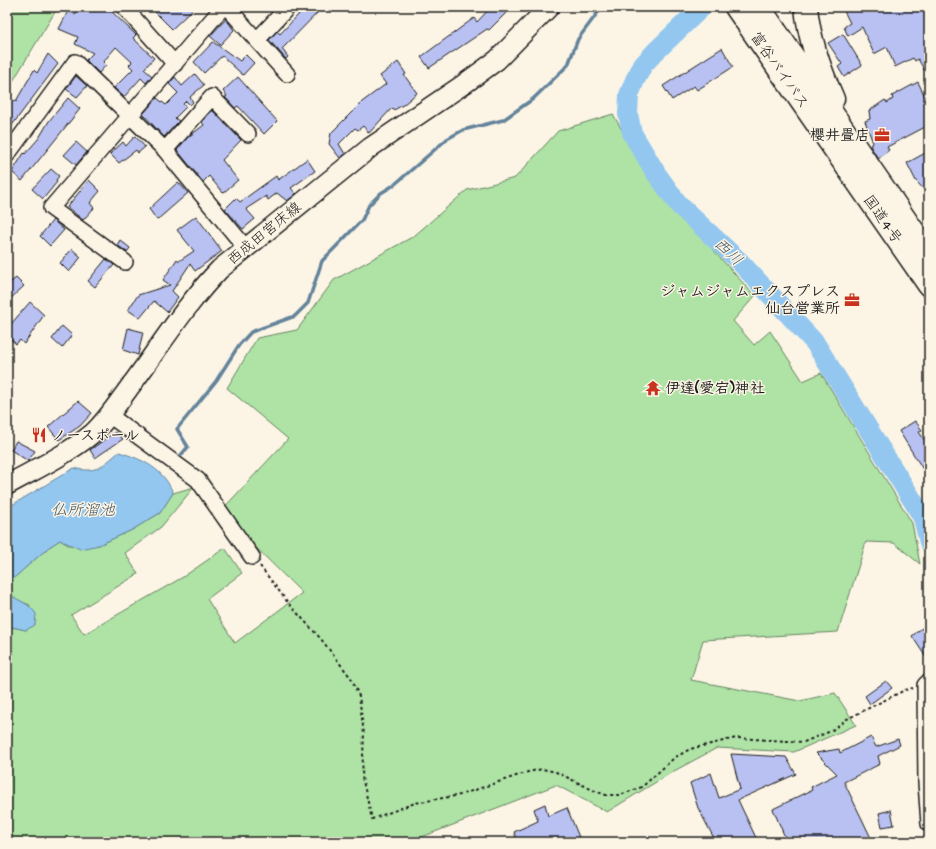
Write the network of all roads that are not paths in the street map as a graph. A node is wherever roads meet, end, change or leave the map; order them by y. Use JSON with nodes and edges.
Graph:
{"nodes":[{"id":1,"x":124,"y":7,"type":"edge"},
{"id":2,"x":223,"y":7,"type":"edge"},
{"id":3,"x":227,"y":7,"type":"edge"},
{"id":4,"x":288,"y":7,"type":"edge"},
{"id":5,"x":549,"y":7,"type":"edge"},
{"id":6,"x":736,"y":7,"type":"edge"},
{"id":7,"x":759,"y":7,"type":"edge"},
{"id":8,"x":806,"y":7,"type":"edge"},
{"id":9,"x":257,"y":40,"type":"junction"},
{"id":10,"x":175,"y":64,"type":"junction"},
{"id":11,"x":287,"y":74,"type":"dead end"},
{"id":12,"x":130,"y":116,"type":"junction"},
{"id":13,"x":248,"y":134,"type":"dead end"},
{"id":14,"x":165,"y":150,"type":"junction"},
{"id":15,"x":845,"y":150,"type":"junction"},
{"id":16,"x":7,"y":155,"type":"edge"},
{"id":17,"x":245,"y":247,"type":"junction"},
{"id":18,"x":929,"y":254,"type":"edge"},
{"id":19,"x":125,"y":262,"type":"dead end"},
{"id":20,"x":929,"y":285,"type":"edge"},
{"id":21,"x":109,"y":415,"type":"junction"},
{"id":22,"x":7,"y":485,"type":"edge"},
{"id":23,"x":252,"y":557,"type":"road end"},
{"id":24,"x":927,"y":683,"type":"edge"},
{"id":25,"x":929,"y":824,"type":"edge"}],
"edges":[{"from":1,"to":10,"type":"street"},
{"from":2,"to":10,"type":"street"},
{"from":3,"to":9,"type":"street"},
{"from":4,"to":9,"type":"street"},
{"from":5,"to":17,"type":"main road","name":"西成田宮床線"},
{"from":6,"to":15,"type":"highway","name":"富谷バイパス"},
{"from":7,"to":15,"type":"highway","name":"富谷バイパス"},
{"from":8,"to":15,"type":"highway"},
{"from":9,"to":11,"type":"street"},
{"from":10,"to":12,"type":"street"},
{"from":12,"to":14,"type":"street"},
{"from":12,"to":16,"type":"street"},
{"from":12,"to":19,"type":"street"},
{"from":13,"to":14,"type":"street"},
{"from":14,"to":17,"type":"street"},
{"from":15,"to":18,"type":"highway","name":"国道4号"},
{"from":15,"to":20,"type":"highway","name":"国道4号"},
{"from":17,"to":21,"type":"main road","name":"西成田宮床線"},
{"from":21,"to":22,"type":"main road","name":"西成田宮床線"},
{"from":21,"to":23,"type":"street"},
{"from":24,"to":25,"type":"street"}]}
